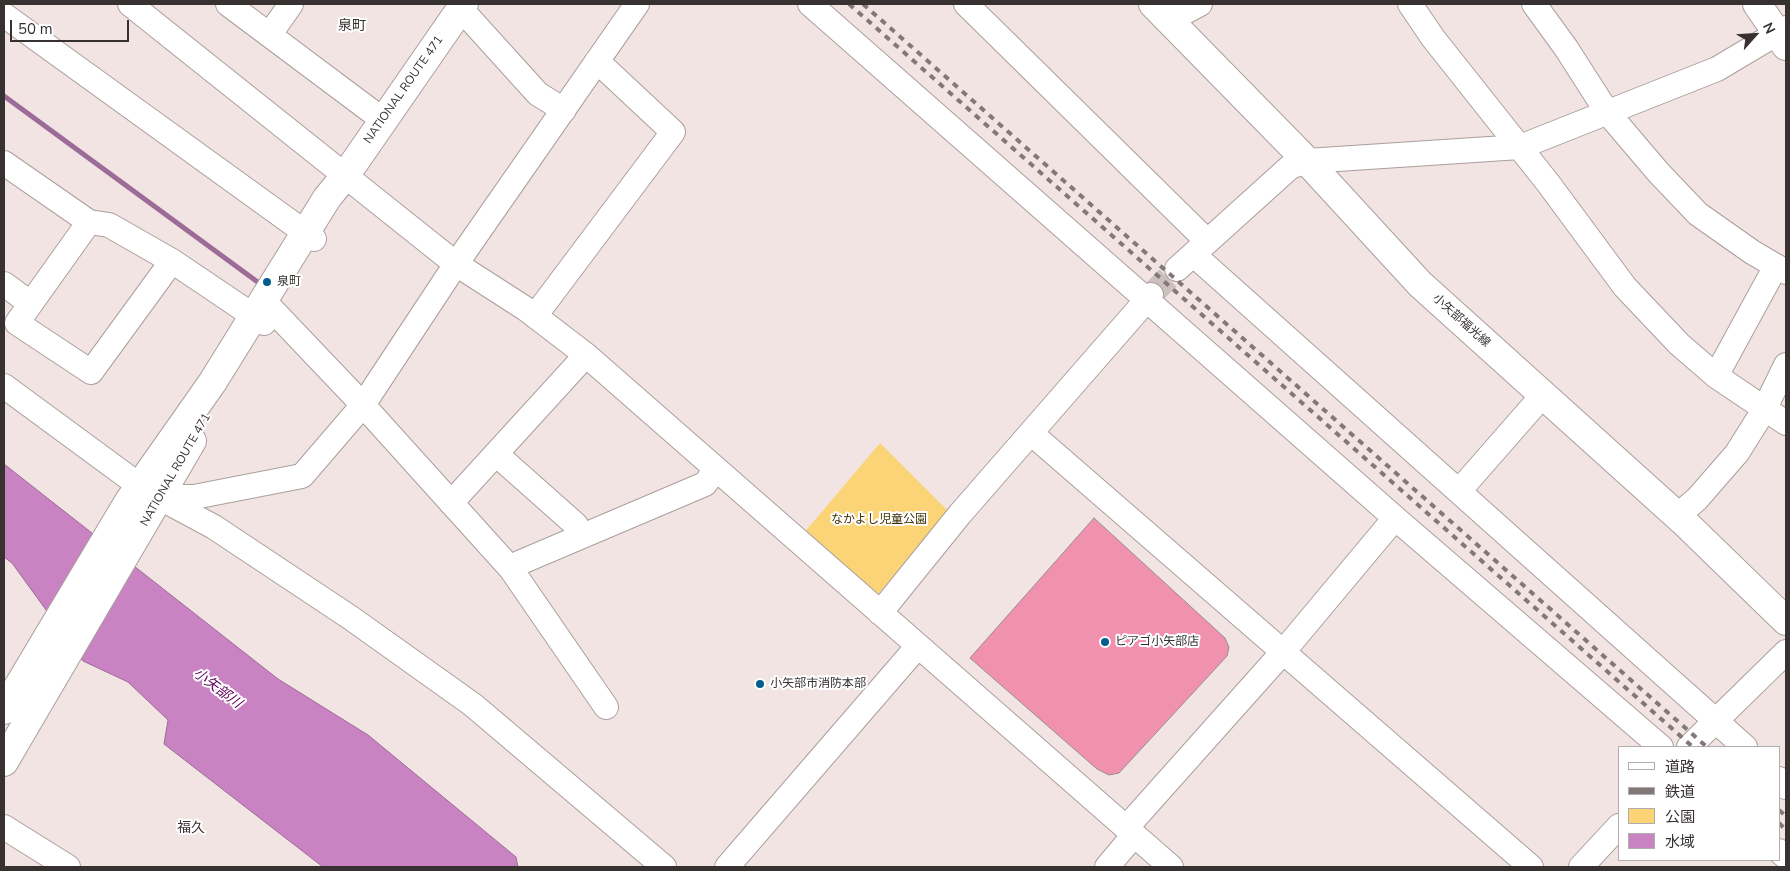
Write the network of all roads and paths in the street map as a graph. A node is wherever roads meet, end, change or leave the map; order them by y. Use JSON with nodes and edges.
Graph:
{"nodes":[{"id":1,"x":130,"y":4,"type":"edge"},
{"id":2,"x":228,"y":4,"type":"edge"},
{"id":3,"x":292,"y":4,"type":"edge"},
{"id":4,"x":637,"y":4,"type":"edge"},
{"id":5,"x":810,"y":4,"type":"edge"},
{"id":6,"x":966,"y":4,"type":"edge"},
{"id":7,"x":1200,"y":4,"type":"edge"},
{"id":8,"x":1410,"y":4,"type":"edge"},
{"id":9,"x":1534,"y":4,"type":"edge"},
{"id":10,"x":1758,"y":4,"type":"edge"},
{"id":11,"x":463,"y":6,"type":"edge"},
{"id":12,"x":1160,"y":12,"type":"edge"},
{"id":13,"x":4,"y":14,"type":"edge"},
{"id":14,"x":270,"y":34,"type":"junction"},
{"id":15,"x":1783,"y":36,"type":"edge"},
{"id":16,"x":598,"y":61,"type":"junction"},
{"id":17,"x":564,"y":110,"type":"junction"},
{"id":18,"x":1607,"y":112,"type":"junction"},
{"id":19,"x":383,"y":120,"type":"junction"},
{"id":20,"x":1520,"y":147,"type":"junction"},
{"id":21,"x":1307,"y":162,"type":"junction"},
{"id":22,"x":4,"y":163,"type":"edge"},
{"id":23,"x":345,"y":176,"type":"junction"},
{"id":24,"x":89,"y":222,"type":"junction"},
{"id":25,"x":310,"y":236,"type":"junction"},
{"id":26,"x":1193,"y":255,"type":"junction"},
{"id":27,"x":172,"y":261,"type":"junction"},
{"id":28,"x":456,"y":264,"type":"junction"},
{"id":29,"x":1781,"y":269,"type":"edge"},
{"id":30,"x":4,"y":284,"type":"edge"},
{"id":31,"x":1149,"y":298,"type":"junction"},
{"id":32,"x":30,"y":303,"type":"junction"},
{"id":33,"x":264,"y":313,"type":"junction"},
{"id":34,"x":536,"y":316,"type":"junction"},
{"id":35,"x":586,"y":355,"type":"junction"},
{"id":36,"x":1786,"y":365,"type":"edge"},
{"id":37,"x":1716,"y":376,"type":"junction"},
{"id":38,"x":4,"y":386,"type":"edge"},
{"id":39,"x":1543,"y":395,"type":"junction"},
{"id":40,"x":363,"y":405,"type":"junction"},
{"id":41,"x":1764,"y":410,"type":"junction"},
{"id":42,"x":1786,"y":423,"type":"edge"},
{"id":43,"x":1032,"y":434,"type":"junction"},
{"id":44,"x":496,"y":454,"type":"junction"},
{"id":45,"x":716,"y":469,"type":"junction"},
{"id":46,"x":1459,"y":491,"type":"junction"},
{"id":47,"x":144,"y":500,"type":"junction"},
{"id":48,"x":451,"y":503,"type":"junction"},
{"id":49,"x":1677,"y":516,"type":"junction"},
{"id":50,"x":1395,"y":518,"type":"junction"},
{"id":51,"x":580,"y":536,"type":"junction"},
{"id":52,"x":511,"y":569,"type":"junction"},
{"id":53,"x":880,"y":613,"type":"junction"},
{"id":54,"x":1786,"y":621,"type":"edge"},
{"id":55,"x":918,"y":646,"type":"junction"},
{"id":56,"x":1283,"y":652,"type":"junction"},
{"id":57,"x":1786,"y":652,"type":"edge"},
{"id":58,"x":606,"y":707,"type":"dead end"},
{"id":59,"x":4,"y":710,"type":"edge"},
{"id":60,"x":1716,"y":720,"type":"junction"},
{"id":61,"x":1660,"y":746,"type":"edge"},
{"id":62,"x":1690,"y":746,"type":"edge"},
{"id":63,"x":1744,"y":746,"type":"edge"},
{"id":64,"x":4,"y":762,"type":"edge"},
{"id":65,"x":4,"y":827,"type":"edge"},
{"id":66,"x":1618,"y":827,"type":"edge"},
{"id":67,"x":1130,"y":831,"type":"junction"},
{"id":68,"x":68,"y":867,"type":"edge"},
{"id":69,"x":664,"y":867,"type":"edge"},
{"id":70,"x":727,"y":867,"type":"edge"},
{"id":71,"x":1106,"y":867,"type":"edge"},
{"id":72,"x":1171,"y":867,"type":"edge"},
{"id":73,"x":1531,"y":867,"type":"edge"},
{"id":74,"x":1581,"y":867,"type":"edge"}],
"edges":[{"from":1,"to":23,"type":"street"},
{"from":2,"to":14,"type":"street"},
{"from":3,"to":14,"type":"street"},
{"from":4,"to":16,"type":"street"},
{"from":5,"to":31,"type":"street"},
{"from":6,"to":26,"type":"street"},
{"from":7,"to":12,"type":"street"},
{"from":8,"to":20,"type":"street"},
{"from":9,"to":18,"type":"street"},
{"from":10,"to":15,"type":"main road"},
{"from":11,"to":17,"type":"street"},
{"from":11,"to":19,"type":"main road","name":"NATIONAL ROUTE 471"},
{"from":12,"to":21,"type":"main road","name":"小矢部福光線"},
{"from":13,"to":25,"type":"street"},
{"from":14,"to":19,"type":"street"},
{"from":15,"to":18,"type":"street"},
{"from":16,"to":17,"type":"street"},
{"from":16,"to":34,"type":"street"},
{"from":17,"to":28,"type":"street"},
{"from":18,"to":20,"type":"street"},
{"from":18,"to":29,"type":"street"},
{"from":19,"to":23,"type":"main road","name":"NATIONAL ROUTE 471"},
{"from":20,"to":21,"type":"street"},
{"from":20,"to":37,"type":"street"},
{"from":21,"to":26,"type":"street"},
{"from":21,"to":39,"type":"main road","name":"小矢部福光線"},
{"from":22,"to":24,"type":"street"},
{"from":23,"to":25,"type":"main road","name":"NATIONAL ROUTE 471"},
{"from":23,"to":28,"type":"street"},
{"from":24,"to":27,"type":"street"},
{"from":24,"to":32,"type":"street"},
{"from":25,"to":33,"type":"main road","name":"NATIONAL ROUTE 471"},
{"from":26,"to":46,"type":"street"},
{"from":27,"to":32,"type":"street"},
{"from":27,"to":33,"type":"street"},
{"from":28,"to":34,"type":"street"},
{"from":28,"to":40,"type":"street"},
{"from":29,"to":37,"type":"street"},
{"from":30,"to":32,"type":"street"},
{"from":31,"to":43,"type":"street"},
{"from":31,"to":50,"type":"street"},
{"from":33,"to":40,"type":"street"},
{"from":33,"to":47,"type":"main road","name":"NATIONAL ROUTE 471"},
{"from":34,"to":35,"type":"street"},
{"from":35,"to":44,"type":"street"},
{"from":35,"to":45,"type":"street"},
{"from":36,"to":41,"type":"street"},
{"from":37,"to":41,"type":"street"},
{"from":38,"to":47,"type":"street"},
{"from":39,"to":46,"type":"street"},
{"from":39,"to":49,"type":"main road","name":"小矢部福光線"},
{"from":40,"to":47,"type":"street"},
{"from":40,"to":48,"type":"street"},
{"from":41,"to":42,"type":"street"},
{"from":41,"to":49,"type":"street"},
{"from":43,"to":53,"type":"street"},
{"from":43,"to":56,"type":"street"},
{"from":44,"to":48,"type":"street"},
{"from":44,"to":51,"type":"street"},
{"from":45,"to":51,"type":"street"},
{"from":45,"to":53,"type":"street"},
{"from":46,"to":60,"type":"street"},
{"from":47,"to":59,"type":"main road","name":"NATIONAL ROUTE 471"},
{"from":47,"to":64,"type":"main road","name":"NATIONAL ROUTE 471"},
{"from":47,"to":69,"type":"street"},
{"from":48,"to":52,"type":"street"},
{"from":49,"to":54,"type":"main road","name":"小矢部福光線"},
{"from":50,"to":56,"type":"street"},
{"from":50,"to":61,"type":"street"},
{"from":51,"to":52,"type":"street"},
{"from":52,"to":58,"type":"street"},
{"from":53,"to":55,"type":"street"},
{"from":55,"to":67,"type":"street"},
{"from":55,"to":70,"type":"street"},
{"from":56,"to":67,"type":"street"},
{"from":56,"to":73,"type":"street"},
{"from":57,"to":60,"type":"street"},
{"from":60,"to":62,"type":"street"},
{"from":60,"to":63,"type":"street"},
{"from":65,"to":68,"type":"street"},
{"from":66,"to":74,"type":"street"},
{"from":67,"to":71,"type":"street"},
{"from":67,"to":72,"type":"street"}]}
